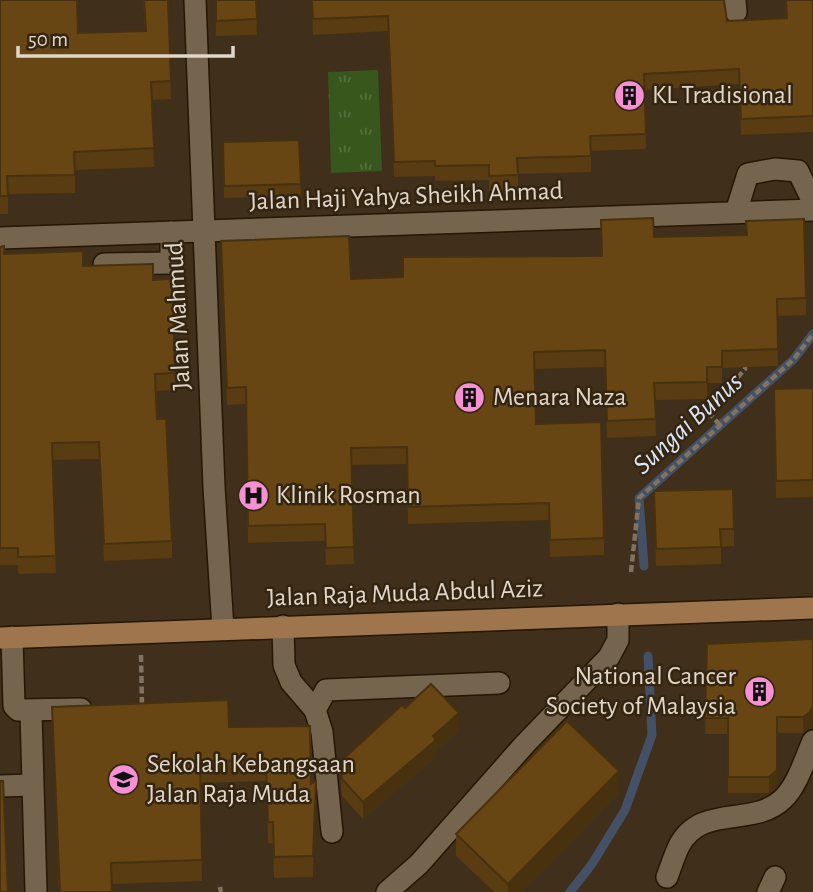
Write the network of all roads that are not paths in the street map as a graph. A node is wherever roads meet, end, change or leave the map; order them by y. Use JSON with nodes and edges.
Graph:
{"nodes":[{"id":1,"x":195,"y":0,"type":"edge"},
{"id":2,"x":813,"y":202,"type":"edge"},
{"id":3,"x":813,"y":210,"type":"edge"},
{"id":4,"x":736,"y":212,"type":"junction"},
{"id":5,"x":202,"y":231,"type":"junction"},
{"id":6,"x":171,"y":232,"type":"junction"},
{"id":7,"x":104,"y":234,"type":"junction"},
{"id":8,"x":0,"y":238,"type":"edge"},
{"id":9,"x":813,"y":608,"type":"edge"},
{"id":10,"x":625,"y":614,"type":"junction"},
{"id":11,"x":283,"y":626,"type":"junction"},
{"id":12,"x":223,"y":629,"type":"junction"},
{"id":13,"x":6,"y":638,"type":"edge"},
{"id":14,"x":499,"y":683,"type":"dead end"},
{"id":15,"x":100,"y":708,"type":"edge"},
{"id":16,"x":314,"y":710,"type":"junction"},
{"id":17,"x":31,"y":712,"type":"junction"},
{"id":18,"x":813,"y":741,"type":"edge"},
{"id":19,"x":32,"y":785,"type":"junction"},
{"id":20,"x":0,"y":786,"type":"edge"},
{"id":21,"x":332,"y":832,"type":"dead end"},
{"id":22,"x":667,"y":877,"type":"dead end"},
{"id":23,"x":36,"y":892,"type":"edge"},
{"id":24,"x":387,"y":892,"type":"edge"}],
"edges":[{"from":1,"to":5,"type":"street","name":"Jalan Mahmud"},
{"from":2,"to":4,"type":"street"},
{"from":3,"to":4,"type":"street","name":"Jalan Haji Yahya Sheikh Ahmad"},
{"from":4,"to":5,"type":"street","name":"Jalan Haji Yahya Sheikh Ahmad"},
{"from":5,"to":6,"type":"street","name":"Jalan Haji Yahya Sheikh Ahmad"},
{"from":5,"to":12,"type":"street","name":"Jalan Mahmud"},
{"from":6,"to":7,"type":"street","name":"Jalan Haji Yahya Sheikh Ahmad"},
{"from":6,"to":7,"type":"street"},
{"from":7,"to":8,"type":"street","name":"Jalan Haji Yahya Sheikh Ahmad"},
{"from":9,"to":10,"type":"main road","name":"Jalan Raja Muda Abdul Aziz"},
{"from":10,"to":11,"type":"main road","name":"Jalan Raja Muda Abdul Aziz"},
{"from":10,"to":24,"type":"street"},
{"from":11,"to":12,"type":"main road","name":"Jalan Raja Muda Abdul Aziz"},
{"from":11,"to":16,"type":"street"},
{"from":12,"to":13,"type":"main road","name":"Jalan Raja Muda Abdul Aziz"},
{"from":13,"to":17,"type":"street"},
{"from":14,"to":16,"type":"street"},
{"from":15,"to":17,"type":"street"},
{"from":16,"to":21,"type":"street"},
{"from":17,"to":19,"type":"street"},
{"from":18,"to":22,"type":"street"},
{"from":19,"to":20,"type":"street"},
{"from":19,"to":23,"type":"street"}]}
